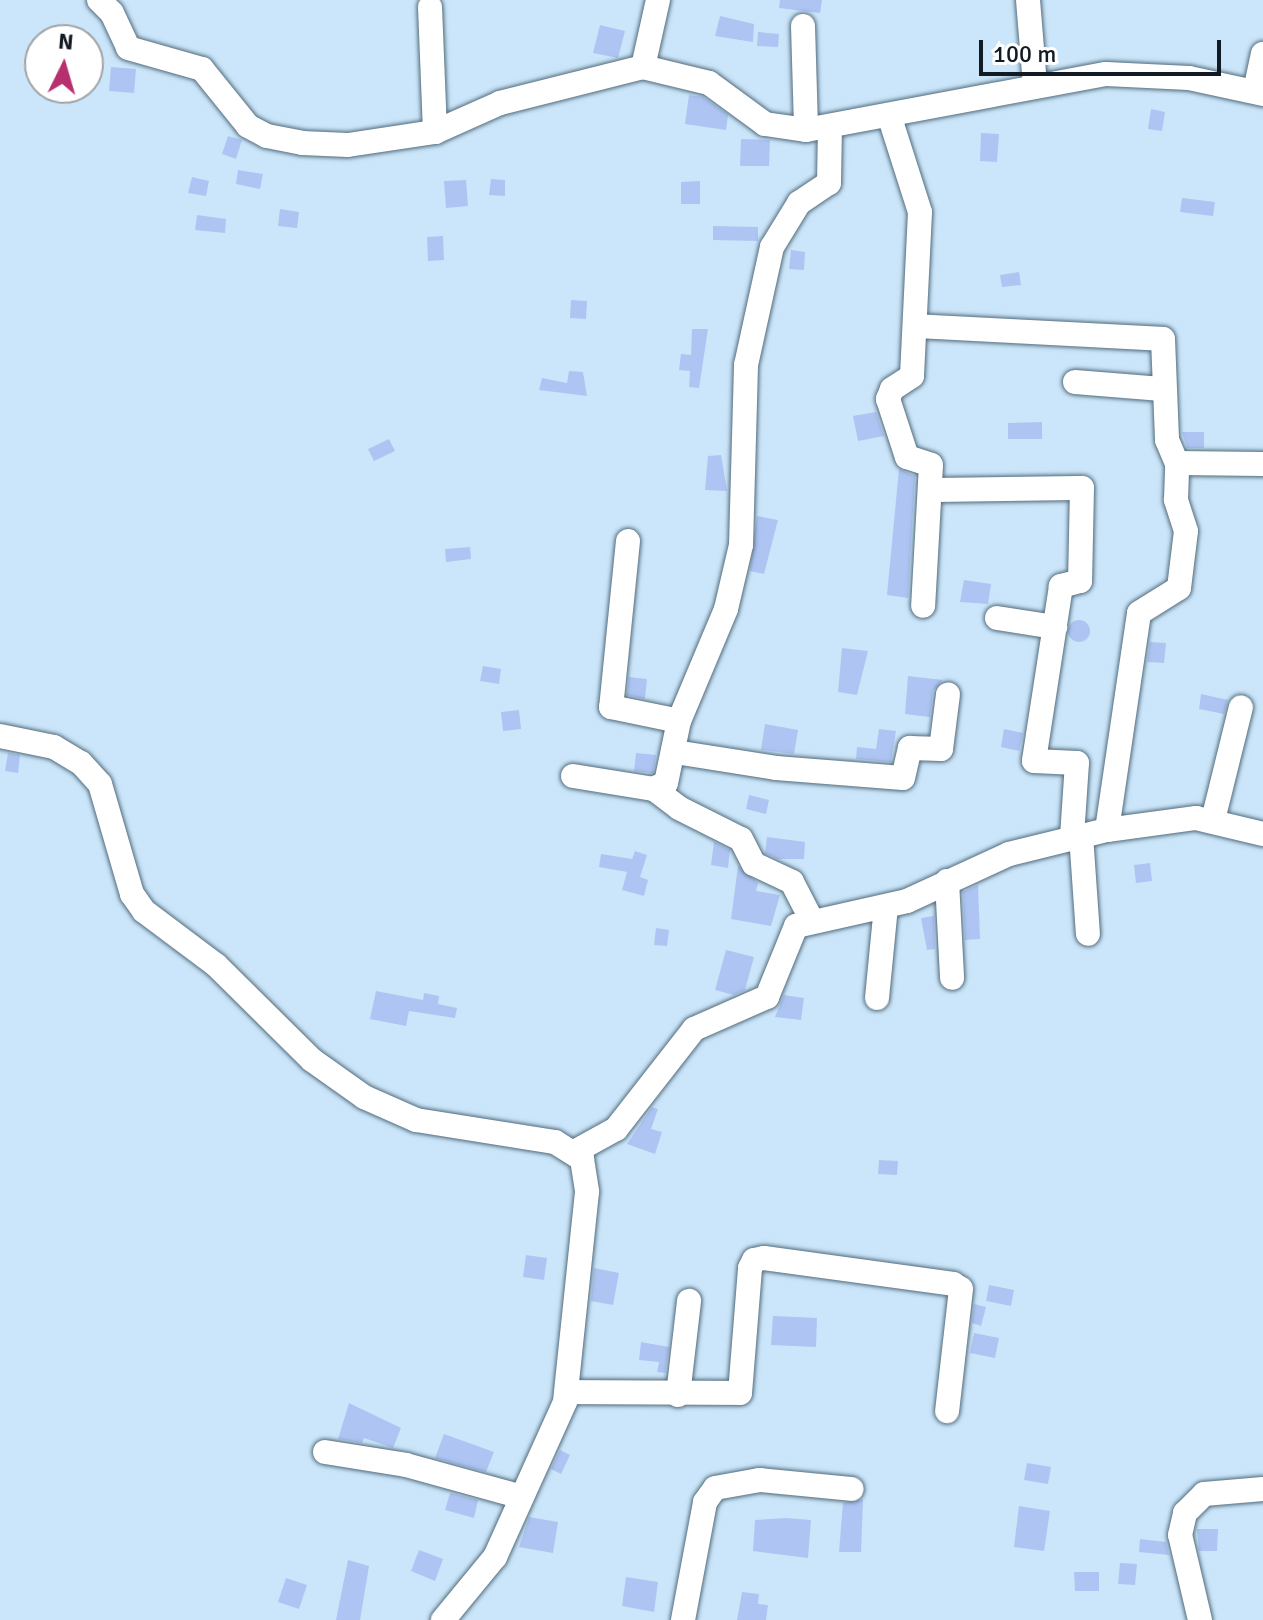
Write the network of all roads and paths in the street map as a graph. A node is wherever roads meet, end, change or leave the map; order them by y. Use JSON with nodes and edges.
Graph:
{"nodes":[{"id":1,"x":99,"y":0,"type":"edge"},
{"id":2,"x":658,"y":0,"type":"edge"},
{"id":3,"x":1028,"y":0,"type":"edge"},
{"id":4,"x":430,"y":7,"type":"dead end"},
{"id":5,"x":803,"y":26,"type":"dead end"},
{"id":6,"x":1263,"y":54,"type":"edge"},
{"id":7,"x":643,"y":67,"type":"junction"},
{"id":8,"x":1035,"y":85,"type":"junction"},
{"id":9,"x":1259,"y":93,"type":"edge"},
{"id":10,"x":889,"y":115,"type":"junction"},
{"id":11,"x":818,"y":129,"type":"junction"},
{"id":12,"x":435,"y":132,"type":"junction"},
{"id":13,"x":915,"y":326,"type":"junction"},
{"id":14,"x":1075,"y":382,"type":"dead end"},
{"id":15,"x":1162,"y":389,"type":"junction"},
{"id":16,"x":1177,"y":463,"type":"junction"},
{"id":17,"x":1263,"y":464,"type":"edge"},
{"id":18,"x":930,"y":490,"type":"junction"},
{"id":19,"x":628,"y":541,"type":"dead end"},
{"id":20,"x":923,"y":606,"type":"dead end"},
{"id":21,"x":997,"y":618,"type":"dead end"},
{"id":22,"x":1055,"y":627,"type":"junction"},
{"id":23,"x":948,"y":694,"type":"dead end"},
{"id":24,"x":1241,"y":707,"type":"dead end"},
{"id":25,"x":679,"y":721,"type":"junction"},
{"id":26,"x":0,"y":736,"type":"edge"},
{"id":27,"x":675,"y":752,"type":"junction"},
{"id":28,"x":573,"y":776,"type":"dead end"},
{"id":29,"x":654,"y":789,"type":"junction"},
{"id":30,"x":1213,"y":820,"type":"junction"},
{"id":31,"x":1107,"y":830,"type":"junction"},
{"id":32,"x":1263,"y":834,"type":"edge"},
{"id":33,"x":1076,"y":836,"type":"junction"},
{"id":34,"x":947,"y":881,"type":"junction"},
{"id":35,"x":886,"y":906,"type":"junction"},
{"id":36,"x":811,"y":919,"type":"junction"},
{"id":37,"x":1088,"y":934,"type":"dead end"},
{"id":38,"x":952,"y":978,"type":"dead end"},
{"id":39,"x":877,"y":998,"type":"dead end"},
{"id":40,"x":576,"y":1151,"type":"junction"},
{"id":41,"x":689,"y":1301,"type":"dead end"},
{"id":42,"x":567,"y":1392,"type":"junction"},
{"id":43,"x":678,"y":1395,"type":"junction"},
{"id":44,"x":947,"y":1411,"type":"dead end"},
{"id":45,"x":325,"y":1452,"type":"dead end"},
{"id":46,"x":852,"y":1489,"type":"dead end"},
{"id":47,"x":1263,"y":1489,"type":"edge"},
{"id":48,"x":522,"y":1497,"type":"junction"},
{"id":49,"x":443,"y":1620,"type":"edge"},
{"id":50,"x":683,"y":1620,"type":"edge"},
{"id":51,"x":1200,"y":1620,"type":"edge"}],
"edges":[{"from":1,"to":12,"type":"street"},
{"from":2,"to":7,"type":"street"},
{"from":3,"to":8,"type":"street"},
{"from":4,"to":12,"type":"street"},
{"from":5,"to":11,"type":"street"},
{"from":6,"to":9,"type":"street"},
{"from":7,"to":11,"type":"street"},
{"from":7,"to":12,"type":"street"},
{"from":8,"to":9,"type":"street"},
{"from":8,"to":10,"type":"street"},
{"from":10,"to":11,"type":"street"},
{"from":10,"to":13,"type":"street"},
{"from":11,"to":25,"type":"street"},
{"from":13,"to":15,"type":"street"},
{"from":13,"to":18,"type":"street"},
{"from":14,"to":15,"type":"street"},
{"from":15,"to":16,"type":"street"},
{"from":16,"to":17,"type":"street"},
{"from":16,"to":31,"type":"street"},
{"from":18,"to":20,"type":"street"},
{"from":18,"to":22,"type":"street"},
{"from":19,"to":25,"type":"street"},
{"from":21,"to":22,"type":"street"},
{"from":22,"to":33,"type":"street"},
{"from":23,"to":27,"type":"street"},
{"from":24,"to":30,"type":"street"},
{"from":25,"to":27,"type":"street"},
{"from":26,"to":40,"type":"street"},
{"from":27,"to":29,"type":"street"},
{"from":28,"to":29,"type":"street"},
{"from":29,"to":36,"type":"street"},
{"from":30,"to":31,"type":"street"},
{"from":30,"to":32,"type":"street"},
{"from":31,"to":33,"type":"street"},
{"from":33,"to":34,"type":"street"},
{"from":33,"to":37,"type":"street"},
{"from":34,"to":35,"type":"street"},
{"from":34,"to":38,"type":"street"},
{"from":35,"to":36,"type":"street"},
{"from":35,"to":39,"type":"street"},
{"from":36,"to":40,"type":"street"},
{"from":40,"to":42,"type":"street"},
{"from":41,"to":43,"type":"street"},
{"from":42,"to":43,"type":"street"},
{"from":42,"to":48,"type":"street"},
{"from":43,"to":44,"type":"street"},
{"from":45,"to":48,"type":"street"},
{"from":46,"to":50,"type":"street"},
{"from":47,"to":51,"type":"street"},
{"from":48,"to":49,"type":"street"}]}
